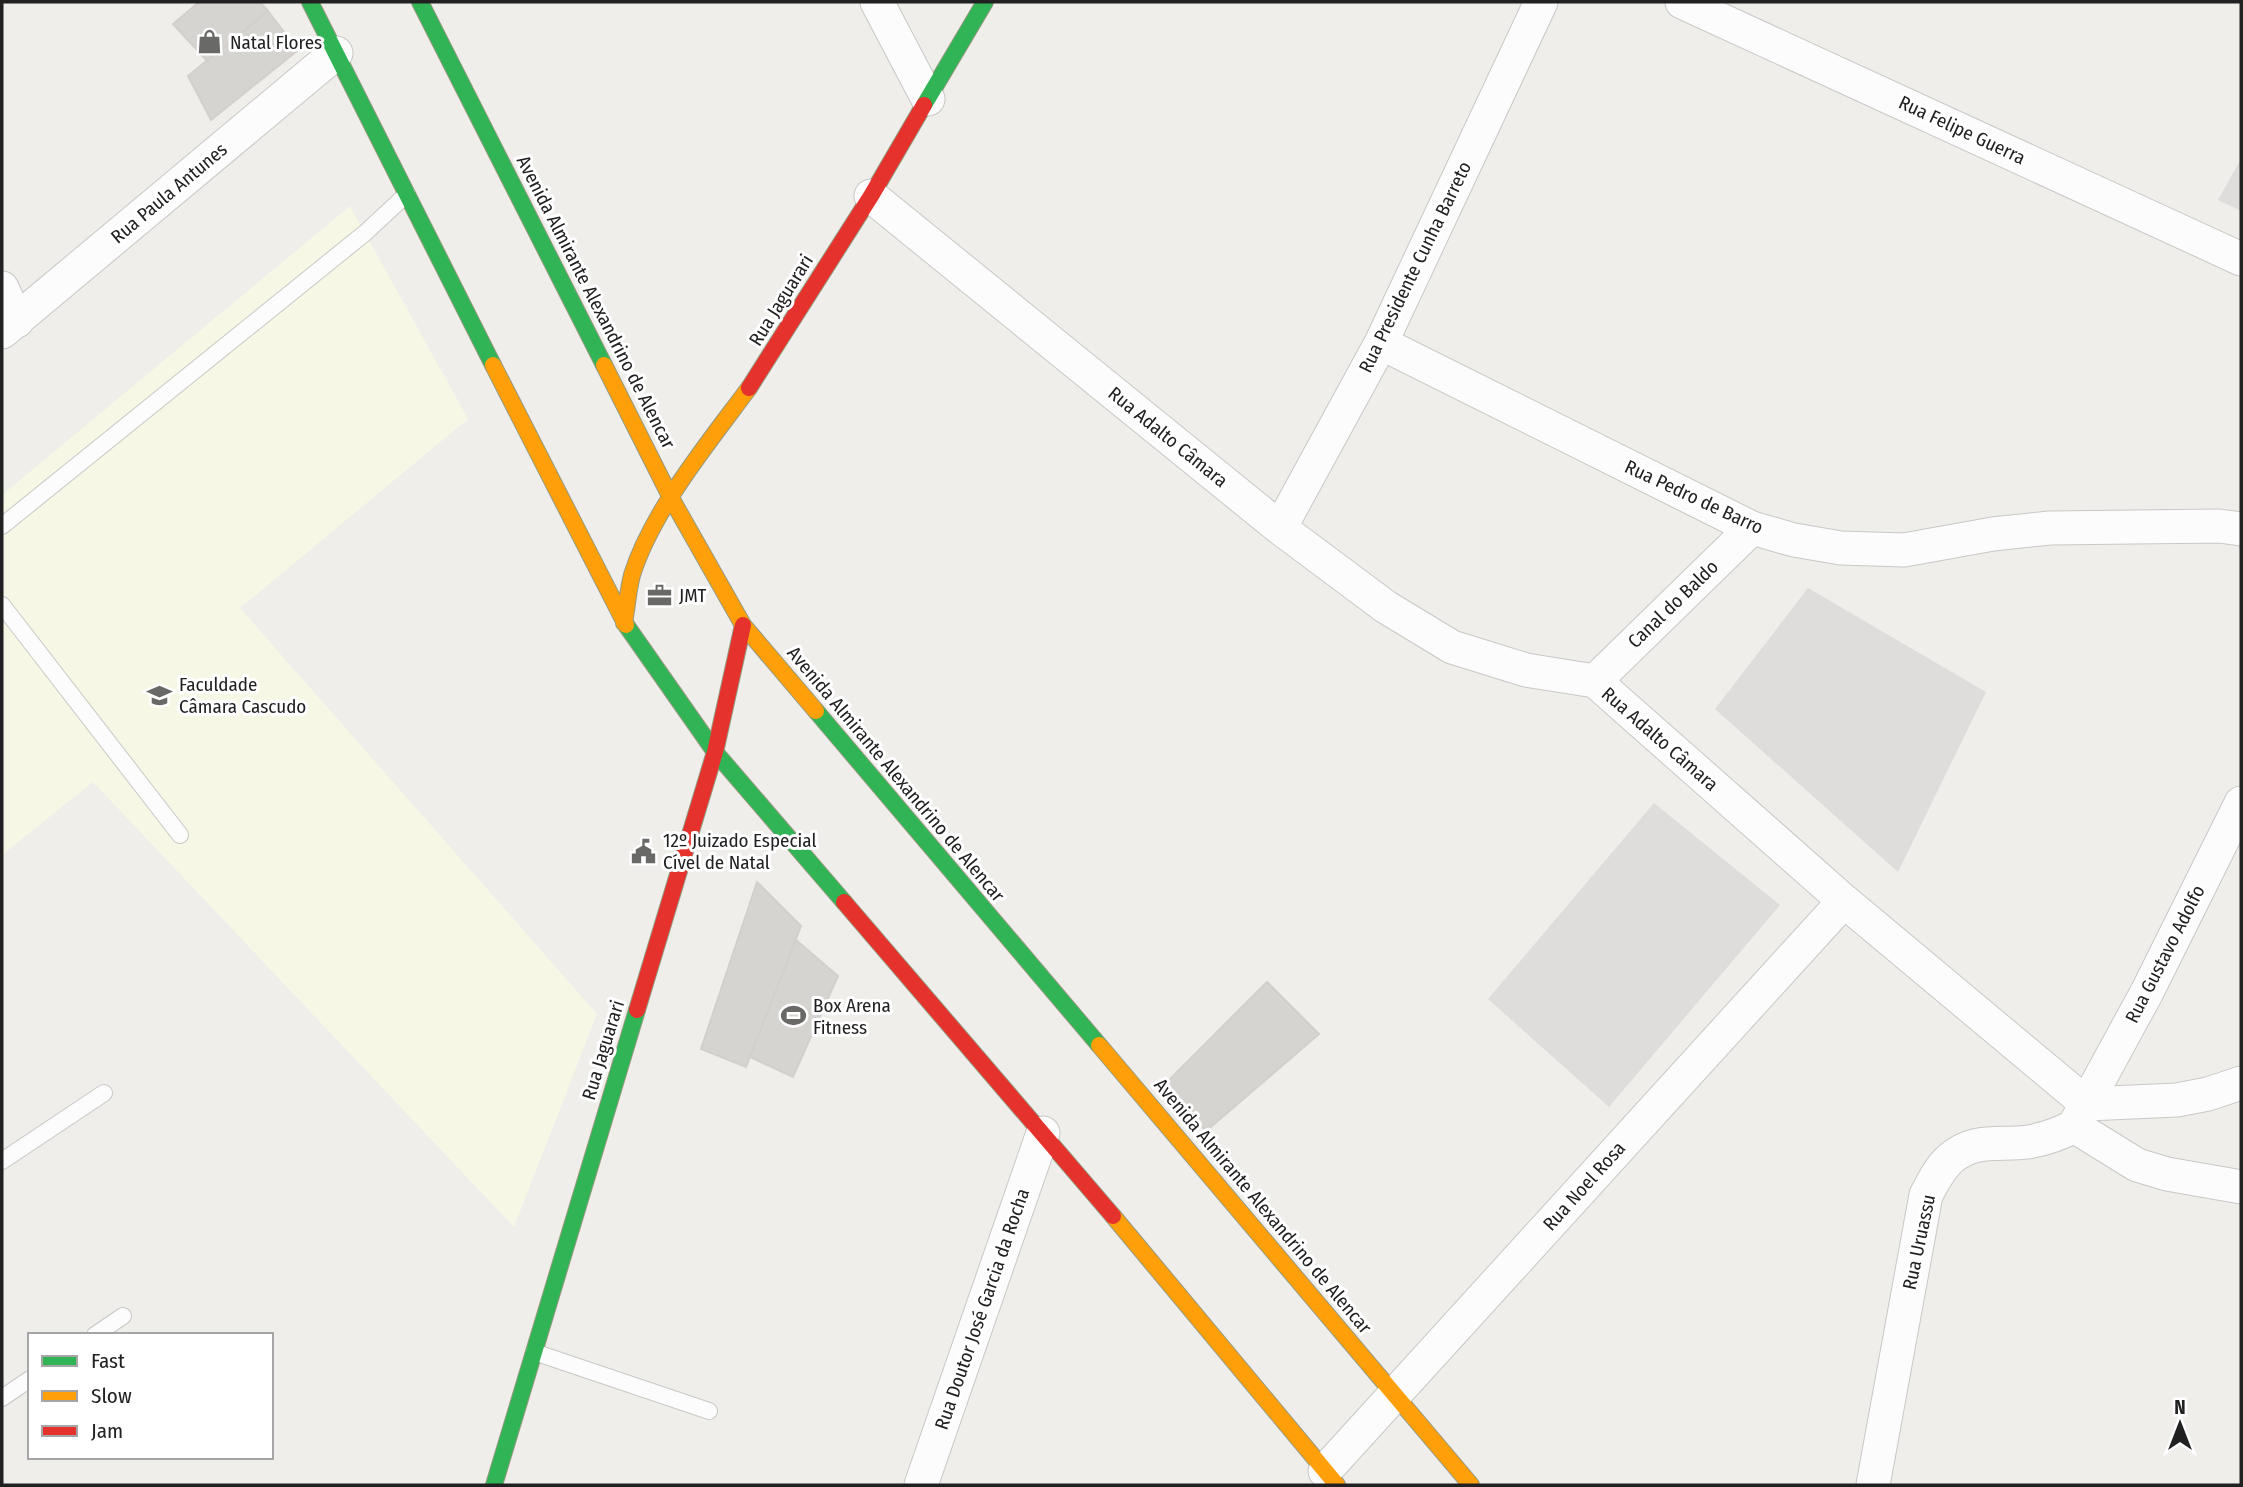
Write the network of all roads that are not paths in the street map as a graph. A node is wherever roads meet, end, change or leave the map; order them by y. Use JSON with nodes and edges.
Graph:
{"nodes":[{"id":1,"x":310,"y":2,"type":"edge"},
{"id":2,"x":420,"y":2,"type":"edge"},
{"id":3,"x":877,"y":2,"type":"edge"},
{"id":4,"x":985,"y":2,"type":"edge"},
{"id":5,"x":1541,"y":2,"type":"edge"},
{"id":6,"x":1682,"y":2,"type":"edge"},
{"id":7,"x":336,"y":53,"type":"junction"},
{"id":8,"x":928,"y":99,"type":"junction"},
{"id":9,"x":407,"y":194,"type":"junction"},
{"id":10,"x":871,"y":196,"type":"junction"},
{"id":11,"x":2241,"y":259,"type":"edge"},
{"id":12,"x":2,"y":288,"type":"edge"},
{"id":13,"x":9,"y":326,"type":"edge"},
{"id":14,"x":1381,"y":343,"type":"junction"},
{"id":15,"x":671,"y":498,"type":"junction"},
{"id":16,"x":2,"y":526,"type":"edge"},
{"id":17,"x":1280,"y":528,"type":"junction"},
{"id":18,"x":1752,"y":528,"type":"junction"},
{"id":19,"x":2241,"y":529,"type":"edge"},
{"id":20,"x":2,"y":605,"type":"edge"},
{"id":21,"x":624,"y":623,"type":"junction"},
{"id":22,"x":743,"y":625,"type":"junction"},
{"id":23,"x":1595,"y":681,"type":"junction"},
{"id":24,"x":715,"y":752,"type":"junction"},
{"id":25,"x":2241,"y":803,"type":"edge"},
{"id":26,"x":180,"y":835,"type":"dead end"},
{"id":27,"x":1844,"y":901,"type":"junction"},
{"id":28,"x":2241,"y":1083,"type":"edge"},
{"id":29,"x":104,"y":1093,"type":"dead end"},
{"id":30,"x":2081,"y":1115,"type":"junction"},
{"id":31,"x":1043,"y":1133,"type":"junction"},
{"id":32,"x":2,"y":1161,"type":"edge"},
{"id":33,"x":2241,"y":1187,"type":"edge"},
{"id":34,"x":123,"y":1316,"type":"dead end"},
{"id":35,"x":98,"y":1333,"type":"edge"},
{"id":36,"x":534,"y":1352,"type":"junction"},
{"id":37,"x":28,"y":1380,"type":"edge"},
{"id":38,"x":1394,"y":1394,"type":"junction"},
{"id":39,"x":2,"y":1398,"type":"edge"},
{"id":40,"x":709,"y":1411,"type":"dead end"},
{"id":41,"x":1331,"y":1478,"type":"edge"},
{"id":42,"x":494,"y":1485,"type":"edge"},
{"id":43,"x":921,"y":1485,"type":"edge"},
{"id":44,"x":1471,"y":1485,"type":"edge"},
{"id":45,"x":1874,"y":1485,"type":"edge"}],
"edges":[{"from":1,"to":7,"type":"main road"},
{"from":2,"to":15,"type":"main road","name":"Avenida Almirante Alexandrino de Alencar"},
{"from":3,"to":8,"type":"street"},
{"from":4,"to":8,"type":"main road","name":"Rua Jaguarari"},
{"from":5,"to":14,"type":"street","name":"Rua Presidente Cunha Barreto"},
{"from":6,"to":11,"type":"street","name":"Rua Felipe Guerra"},
{"from":7,"to":9,"type":"main road"},
{"from":7,"to":13,"type":"street","name":"Rua Paula Antunes"},
{"from":8,"to":10,"type":"main road","name":"Rua Jaguarari"},
{"from":9,"to":16,"type":"lane"},
{"from":9,"to":21,"type":"main road"},
{"from":10,"to":15,"type":"main road","name":"Rua Jaguarari"},
{"from":10,"to":17,"type":"street","name":"Rua Adalto Câmara"},
{"from":12,"to":13,"type":"street"},
{"from":14,"to":17,"type":"street","name":"Rua Presidente Cunha Barreto"},
{"from":14,"to":18,"type":"street","name":"Rua Pedro de Barro"},
{"from":15,"to":21,"type":"main road","name":"Rua Jaguarari"},
{"from":15,"to":22,"type":"main road","name":"Avenida Almirante Alexandrino de Alencar"},
{"from":17,"to":23,"type":"street","name":"Rua Adalto Câmara"},
{"from":18,"to":19,"type":"street","name":"Rua Pedro de Barro"},
{"from":18,"to":23,"type":"street","name":"Canal do Baldo"},
{"from":20,"to":26,"type":"lane"},
{"from":21,"to":24,"type":"main road"},
{"from":22,"to":24,"type":"main road","name":"Rua Jaguarari"},
{"from":22,"to":38,"type":"main road","name":"Avenida Almirante Alexandrino de Alencar"},
{"from":23,"to":27,"type":"street","name":"Rua Adalto Câmara"},
{"from":24,"to":31,"type":"main road"},
{"from":24,"to":36,"type":"main road","name":"Rua Jaguarari"},
{"from":25,"to":30,"type":"street","name":"Rua Gustavo Adolfo"},
{"from":27,"to":30,"type":"street","name":"Rua Adalto Câmara"},
{"from":27,"to":38,"type":"street","name":"Rua Noel Rosa"},
{"from":28,"to":30,"type":"street"},
{"from":29,"to":32,"type":"lane"},
{"from":30,"to":33,"type":"street","name":"Rua Adalto Câmara"},
{"from":30,"to":45,"type":"street","name":"Rua Uruassu"},
{"from":31,"to":41,"type":"main road"},
{"from":31,"to":43,"type":"street","name":"Rua Doutor José Garcia da Rocha"},
{"from":34,"to":35,"type":"lane"},
{"from":36,"to":40,"type":"lane"},
{"from":36,"to":42,"type":"main road","name":"Rua Jaguarari"},
{"from":37,"to":39,"type":"lane"},
{"from":38,"to":41,"type":"street","name":"Rua Noel Rosa"},
{"from":38,"to":44,"type":"main road","name":"Avenida Almirante Alexandrino de Alencar"}]}
